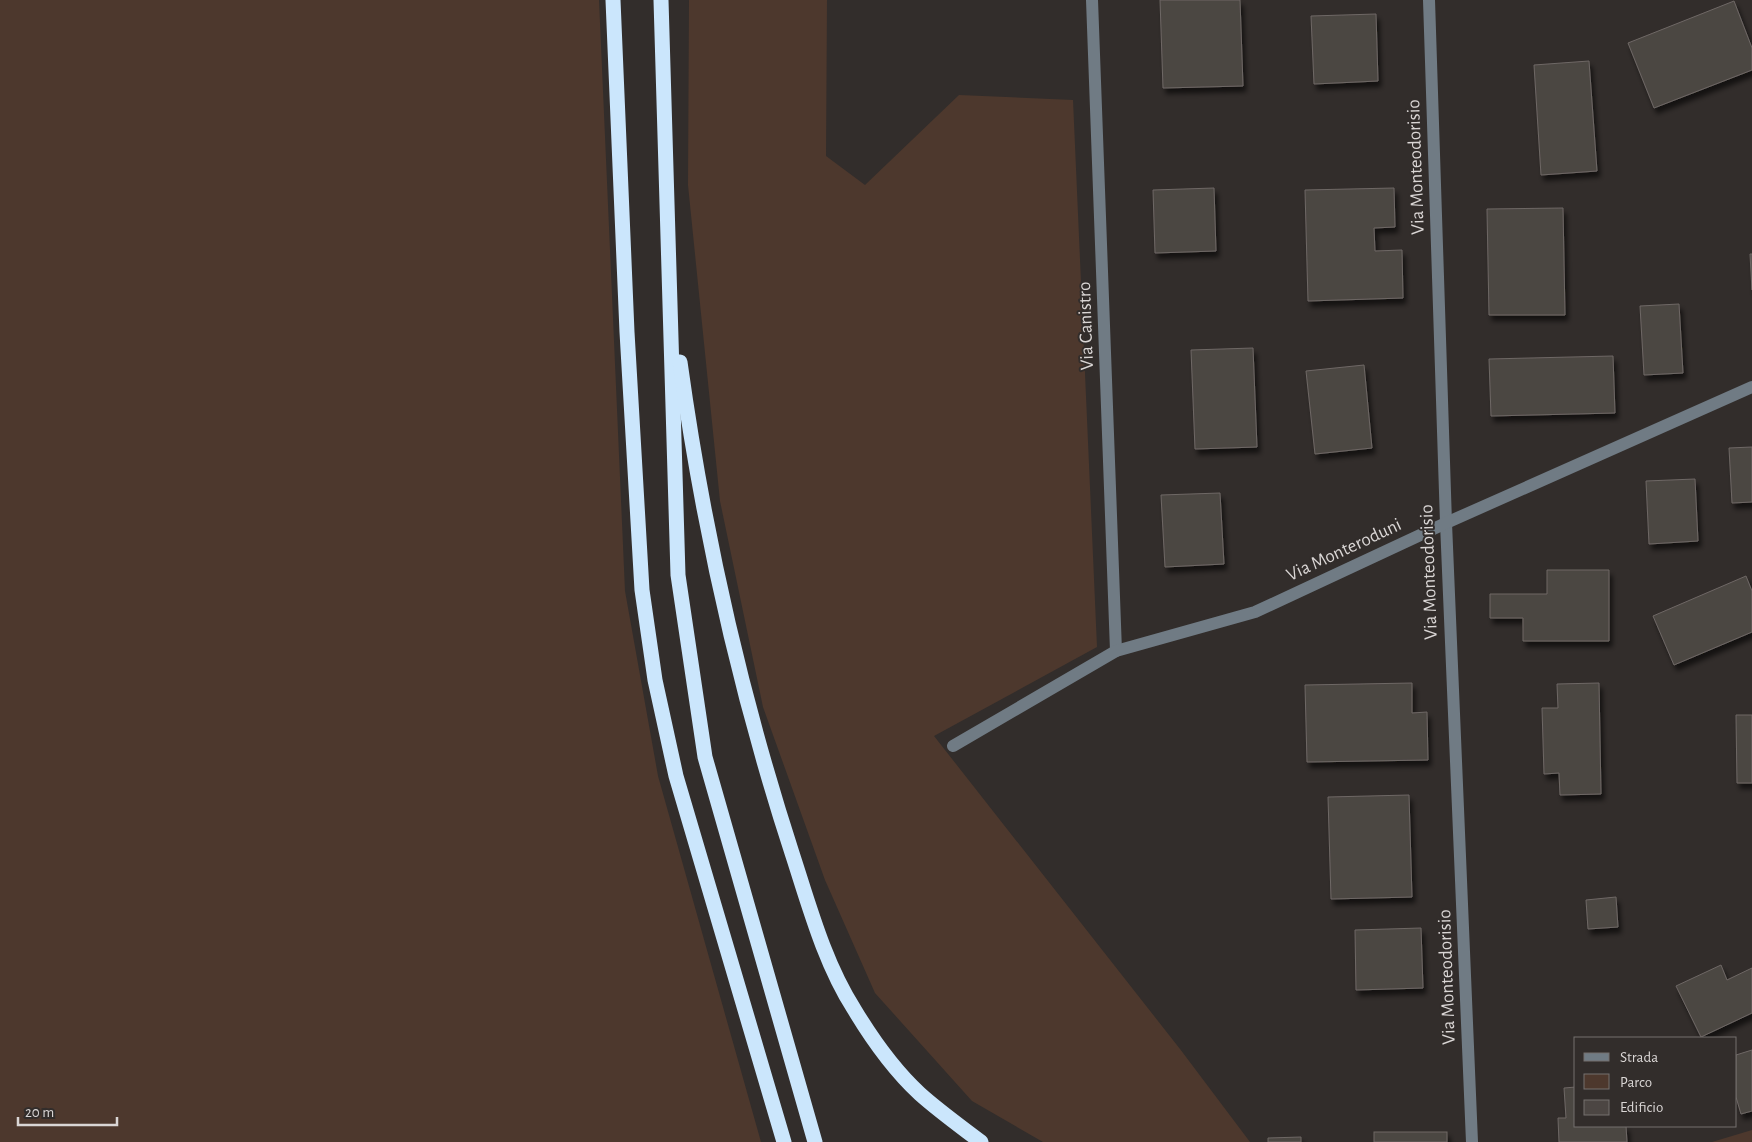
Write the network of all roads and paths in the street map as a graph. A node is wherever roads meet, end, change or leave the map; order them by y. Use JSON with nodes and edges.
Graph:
{"nodes":[{"id":1,"x":613,"y":0,"type":"edge"},
{"id":2,"x":661,"y":0,"type":"edge"},
{"id":3,"x":1092,"y":0,"type":"edge"},
{"id":4,"x":1429,"y":0,"type":"edge"},
{"id":5,"x":669,"y":284,"type":"junction"},
{"id":6,"x":1752,"y":387,"type":"edge"},
{"id":7,"x":1446,"y":523,"type":"junction"},
{"id":8,"x":1116,"y":651,"type":"junction"},
{"id":9,"x":953,"y":746,"type":"dead end"},
{"id":10,"x":784,"y":1142,"type":"edge"},
{"id":11,"x":815,"y":1142,"type":"edge"},
{"id":12,"x":981,"y":1142,"type":"edge"},
{"id":13,"x":1472,"y":1142,"type":"edge"}],
"edges":[{"from":1,"to":10,"type":"highway"},
{"from":2,"to":5,"type":"highway"},
{"from":3,"to":8,"type":"street","name":"Via Canistro"},
{"from":4,"to":7,"type":"street","name":"Via Monteodorisio"},
{"from":5,"to":11,"type":"highway"},
{"from":5,"to":12,"type":"highway"},
{"from":6,"to":7,"type":"street","name":"Via Monteroduni"},
{"from":7,"to":8,"type":"street","name":"Via Monteroduni"},
{"from":7,"to":13,"type":"street","name":"Via Monteodorisio"},
{"from":8,"to":9,"type":"street","name":"Via Monteroduni"}]}
